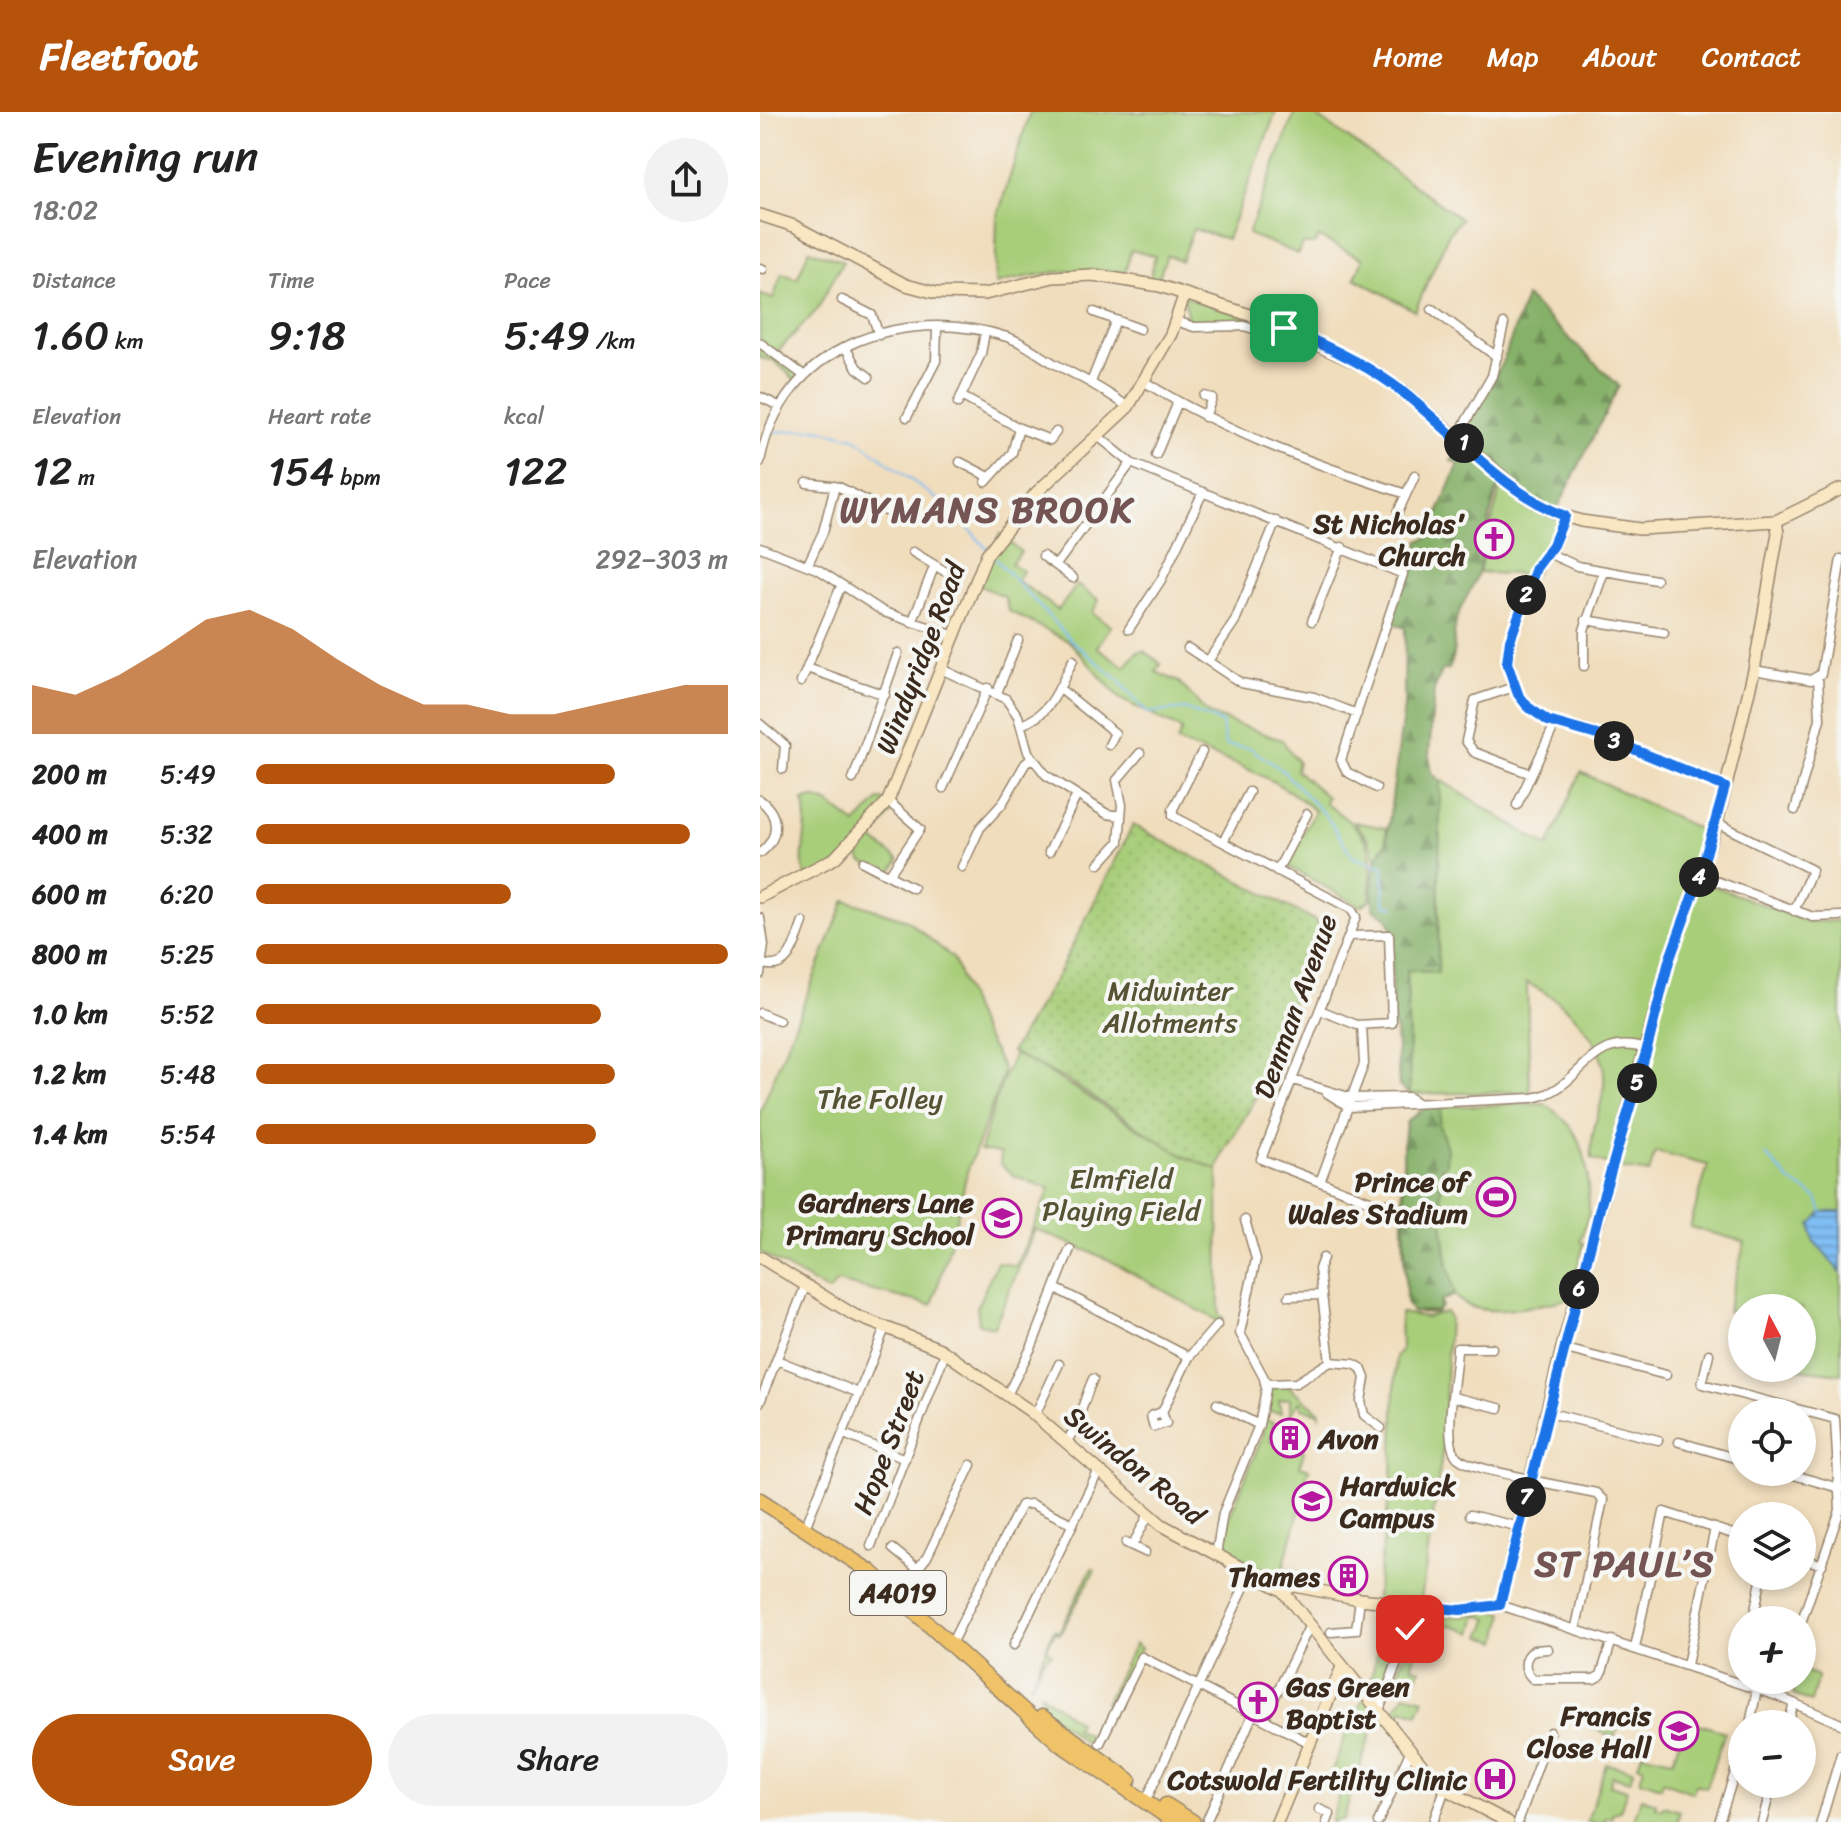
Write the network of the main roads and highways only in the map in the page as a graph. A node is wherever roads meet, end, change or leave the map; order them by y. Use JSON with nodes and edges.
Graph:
{"nodes":[{"id":1,"x":760,"y":1500,"type":"edge"},
{"id":2,"x":1021,"y":1707,"type":"junction"},
{"id":3,"x":1200,"y":1821,"type":"edge"},
{"id":4,"x":1175,"y":1822,"type":"edge"}],
"edges":[{"from":1,"to":2,"type":"highway","number":"A4019"},
{"from":2,"to":3,"type":"highway","number":"A4019"},
{"from":2,"to":4,"type":"highway","number":"A4019"}]}
